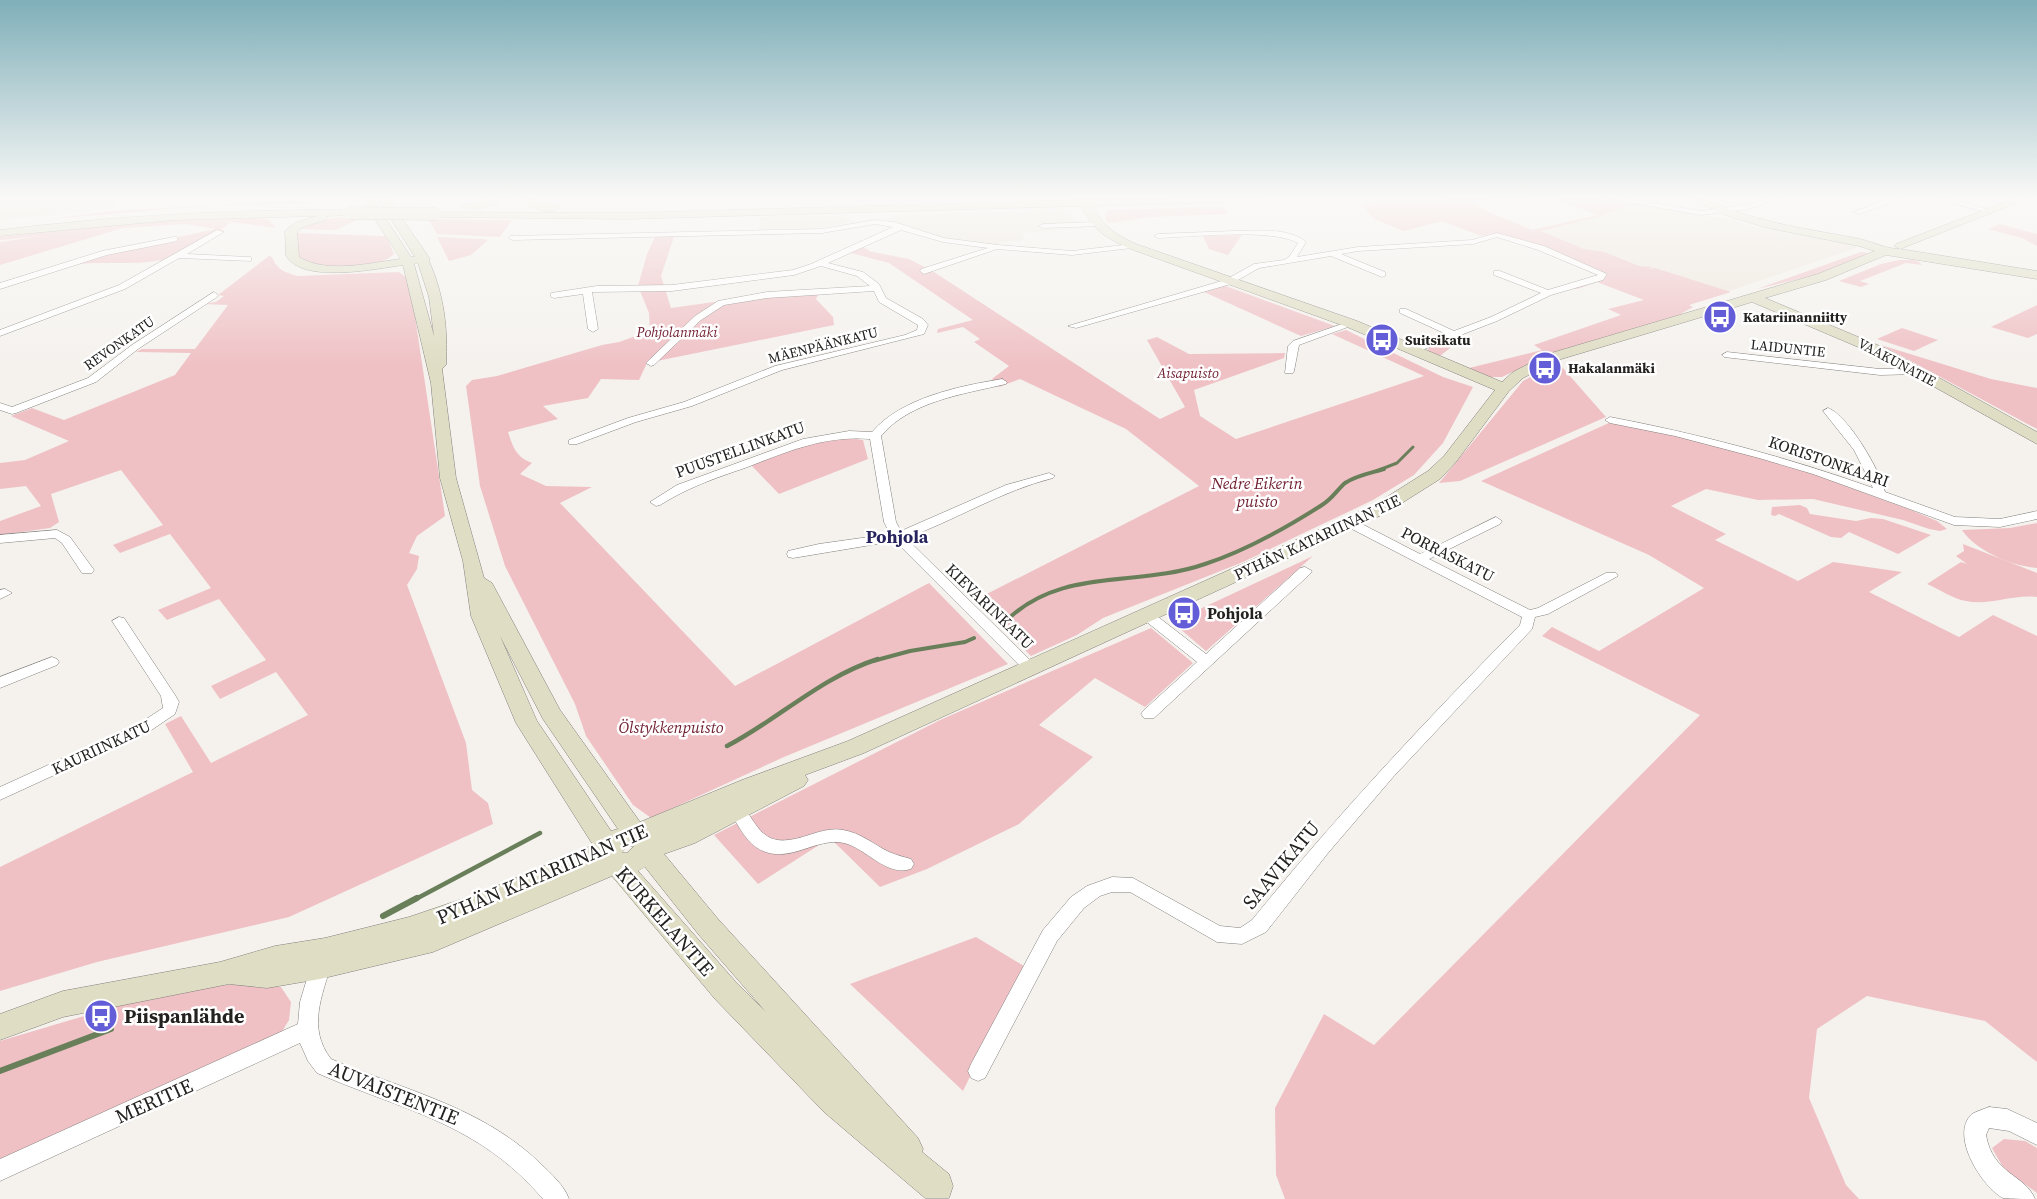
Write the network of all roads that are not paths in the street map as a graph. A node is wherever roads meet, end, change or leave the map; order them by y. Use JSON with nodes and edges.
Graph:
{"nodes":[{"id":1,"x":102,"y":254,"type":"edge"},
{"id":2,"x":182,"y":254,"type":"edge"},
{"id":3,"x":282,"y":254,"type":"edge"},
{"id":4,"x":293,"y":254,"type":"edge"},
{"id":5,"x":396,"y":254,"type":"edge"},
{"id":6,"x":403,"y":254,"type":"edge"},
{"id":7,"x":421,"y":254,"type":"edge"},
{"id":8,"x":841,"y":254,"type":"edge"},
{"id":9,"x":979,"y":254,"type":"edge"},
{"id":10,"x":1153,"y":254,"type":"edge"},
{"id":11,"x":1294,"y":254,"type":"edge"},
{"id":12,"x":1333,"y":254,"type":"joint"},
{"id":13,"x":1557,"y":254,"type":"edge"},
{"id":14,"x":1865,"y":254,"type":"edge"},
{"id":15,"x":1929,"y":254,"type":"edge"},
{"id":16,"x":178,"y":256,"type":"junction"},
{"id":17,"x":248,"y":259,"type":"dead end"},
{"id":18,"x":424,"y":259,"type":"junction"},
{"id":19,"x":1290,"y":261,"type":"junction"},
{"id":20,"x":821,"y":263,"type":"junction"},
{"id":21,"x":379,"y":265,"type":"junction"},
{"id":22,"x":410,"y":266,"type":"junction"},
{"id":23,"x":924,"y":271,"type":"dead end"},
{"id":24,"x":1497,"y":273,"type":"dead end"},
{"id":25,"x":1382,"y":274,"type":"dead end"},
{"id":26,"x":2037,"y":275,"type":"edge"},
{"id":27,"x":1228,"y":282,"type":"junction"},
{"id":28,"x":0,"y":286,"type":"edge"},
{"id":29,"x":877,"y":288,"type":"junction"},
{"id":30,"x":587,"y":291,"type":"junction"},
{"id":31,"x":1548,"y":293,"type":"junction"},
{"id":32,"x":214,"y":295,"type":"dead end"},
{"id":33,"x":554,"y":295,"type":"dead end"},
{"id":34,"x":1751,"y":297,"type":"junction"},
{"id":35,"x":1403,"y":310,"type":"dead end"},
{"id":36,"x":1350,"y":324,"type":"junction"},
{"id":37,"x":1073,"y":326,"type":"dead end"},
{"id":38,"x":593,"y":329,"type":"dead end"},
{"id":39,"x":0,"y":333,"type":"edge"},
{"id":40,"x":1455,"y":335,"type":"junction"},
{"id":41,"x":1414,"y":350,"type":"junction"},
{"id":42,"x":1727,"y":355,"type":"dead end"},
{"id":43,"x":651,"y":363,"type":"dead end"},
{"id":44,"x":1289,"y":371,"type":"dead end"},
{"id":45,"x":1918,"y":371,"type":"junction"},
{"id":46,"x":1002,"y":382,"type":"dead end"},
{"id":47,"x":438,"y":383,"type":"junction"},
{"id":48,"x":1504,"y":387,"type":"junction"},
{"id":49,"x":0,"y":406,"type":"edge"},
{"id":50,"x":12,"y":411,"type":"junction"},
{"id":51,"x":1828,"y":411,"type":"dead end"},
{"id":52,"x":0,"y":415,"type":"edge"},
{"id":53,"x":1610,"y":420,"type":"dead end"},
{"id":54,"x":875,"y":436,"type":"junction"},
{"id":55,"x":2037,"y":439,"type":"edge"},
{"id":56,"x":573,"y":442,"type":"dead end"},
{"id":57,"x":1049,"y":476,"type":"dead end"},
{"id":58,"x":1880,"y":495,"type":"junction"},
{"id":59,"x":656,"y":502,"type":"dead end"},
{"id":60,"x":2037,"y":514,"type":"edge"},
{"id":61,"x":1496,"y":521,"type":"dead end"},
{"id":62,"x":1352,"y":524,"type":"junction"},
{"id":63,"x":897,"y":536,"type":"junction"},
{"id":64,"x":0,"y":539,"type":"edge"},
{"id":65,"x":793,"y":554,"type":"dead end"},
{"id":66,"x":1419,"y":559,"type":"junction"},
{"id":67,"x":472,"y":561,"type":"junction"},
{"id":68,"x":87,"y":570,"type":"dead end"},
{"id":69,"x":1305,"y":571,"type":"dead end"},
{"id":70,"x":1611,"y":576,"type":"dead end"},
{"id":71,"x":1528,"y":615,"type":"junction"},
{"id":72,"x":1148,"y":616,"type":"junction"},
{"id":73,"x":119,"y":621,"type":"dead end"},
{"id":74,"x":1205,"y":661,"type":"junction"},
{"id":75,"x":52,"y":662,"type":"dead end"},
{"id":76,"x":1031,"y":669,"type":"junction"},
{"id":77,"x":0,"y":683,"type":"edge"},
{"id":78,"x":1149,"y":714,"type":"dead end"},
{"id":79,"x":0,"y":794,"type":"edge"},
{"id":80,"x":733,"y":803,"type":"junction"},
{"id":81,"x":640,"y":842,"type":"junction"},
{"id":82,"x":613,"y":856,"type":"junction"},
{"id":83,"x":906,"y":864,"type":"dead end"},
{"id":84,"x":323,"y":958,"type":"junction"},
{"id":85,"x":0,"y":1027,"type":"edge"},
{"id":86,"x":306,"y":1030,"type":"junction"},
{"id":87,"x":978,"y":1071,"type":"dead end"},
{"id":88,"x":2037,"y":1134,"type":"edge"},
{"id":89,"x":0,"y":1170,"type":"edge"},
{"id":90,"x":943,"y":1193,"type":"edge"},
{"id":91,"x":558,"y":1199,"type":"edge"},
{"id":92,"x":2024,"y":1199,"type":"edge"}],
"edges":[{"from":1,"to":28,"type":"street"},
{"from":2,"to":16,"type":"street"},
{"from":3,"to":22,"type":"street"},
{"from":4,"to":21,"type":"street"},
{"from":5,"to":21,"type":"street"},
{"from":6,"to":22,"type":"street","name":"KURKELANTIE"},
{"from":7,"to":18,"type":"street","name":"KURKELANTIE"},
{"from":8,"to":20,"type":"street"},
{"from":9,"to":23,"type":"street"},
{"from":10,"to":27,"type":"street"},
{"from":11,"to":19,"type":"street"},
{"from":12,"to":19,"type":"street"},
{"from":12,"to":25,"type":"street"},
{"from":13,"to":31,"type":"street"},
{"from":14,"to":34,"type":"street","name":"PYHÄN KATARIINAN TIE"},
{"from":15,"to":26,"type":"street"},
{"from":16,"to":17,"type":"street"},
{"from":16,"to":39,"type":"street"},
{"from":18,"to":22,"type":"street"},
{"from":18,"to":47,"type":"street","name":"KURKELANTIE"},
{"from":19,"to":27,"type":"street"},
{"from":20,"to":29,"type":"street","name":"MÄENPÄÄNKATU"},
{"from":20,"to":30,"type":"street"},
{"from":21,"to":22,"type":"street"},
{"from":22,"to":47,"type":"street","name":"KURKELANTIE"},
{"from":24,"to":31,"type":"street"},
{"from":27,"to":36,"type":"street"},
{"from":27,"to":37,"type":"street"},
{"from":29,"to":43,"type":"street"},
{"from":29,"to":56,"type":"street","name":"MÄENPÄÄNKATU"},
{"from":30,"to":33,"type":"street"},
{"from":30,"to":38,"type":"street"},
{"from":31,"to":40,"type":"street"},
{"from":32,"to":50,"type":"street","name":"REVONKATU"},
{"from":34,"to":45,"type":"street","name":"VAAKUNATIE"},
{"from":34,"to":48,"type":"street","name":"PYHÄN KATARIINAN TIE"},
{"from":35,"to":40,"type":"street"},
{"from":36,"to":41,"type":"street"},
{"from":36,"to":44,"type":"street"},
{"from":40,"to":41,"type":"street"},
{"from":41,"to":48,"type":"street"},
{"from":42,"to":45,"type":"street","name":"LAIDUNTIE"},
{"from":45,"to":55,"type":"street","name":"VAAKUNATIE"},
{"from":46,"to":54,"type":"street"},
{"from":47,"to":67,"type":"street","name":"KURKELANTIE"},
{"from":48,"to":62,"type":"street","name":"PYHÄN KATARIINAN TIE"},
{"from":49,"to":50,"type":"street"},
{"from":50,"to":52,"type":"street","name":"REVONKATU"},
{"from":51,"to":58,"type":"street"},
{"from":53,"to":58,"type":"street","name":"KORISTONKAARI"},
{"from":54,"to":59,"type":"street","name":"PUUSTELLINKATU"},
{"from":54,"to":63,"type":"street","name":"KIEVARINKATU"},
{"from":57,"to":63,"type":"street"},
{"from":58,"to":60,"type":"street","name":"KORISTONKAARI"},
{"from":61,"to":66,"type":"street"},
{"from":62,"to":66,"type":"street","name":"PORRASKATU"},
{"from":62,"to":72,"type":"street","name":"PYHÄN KATARIINAN TIE"},
{"from":63,"to":65,"type":"street"},
{"from":63,"to":76,"type":"street","name":"KIEVARINKATU"},
{"from":64,"to":68,"type":"street"},
{"from":66,"to":71,"type":"street","name":"PORRASKATU"},
{"from":67,"to":81,"type":"street","name":"KURKELANTIE"},
{"from":67,"to":82,"type":"street","name":"KURKELANTIE"},
{"from":69,"to":74,"type":"street"},
{"from":70,"to":71,"type":"street"},
{"from":71,"to":87,"type":"street","name":"SAAVIKATU"},
{"from":72,"to":74,"type":"street"},
{"from":72,"to":76,"type":"street","name":"PYHÄN KATARIINAN TIE"},
{"from":73,"to":79,"type":"street","name":"KAURIINKATU"},
{"from":74,"to":78,"type":"street"},
{"from":75,"to":77,"type":"street"},
{"from":76,"to":80,"type":"street","name":"PYHÄN KATARIINAN TIE"},
{"from":80,"to":81,"type":"street","name":"PYHÄN KATARIINAN TIE"},
{"from":80,"to":83,"type":"street"},
{"from":81,"to":82,"type":"street","name":"PYHÄN KATARIINAN TIE"},
{"from":81,"to":90,"type":"street","name":"KURKELANTIE"},
{"from":82,"to":84,"type":"street","name":"PYHÄN KATARIINAN TIE"},
{"from":82,"to":90,"type":"street","name":"KURKELANTIE"},
{"from":84,"to":85,"type":"street","name":"PYHÄN KATARIINAN TIE"},
{"from":84,"to":86,"type":"street","name":"AUVAISTENTIE"},
{"from":86,"to":89,"type":"street","name":"MERITIE"},
{"from":86,"to":91,"type":"street","name":"AUVAISTENTIE"},
{"from":88,"to":92,"type":"street"}]}
